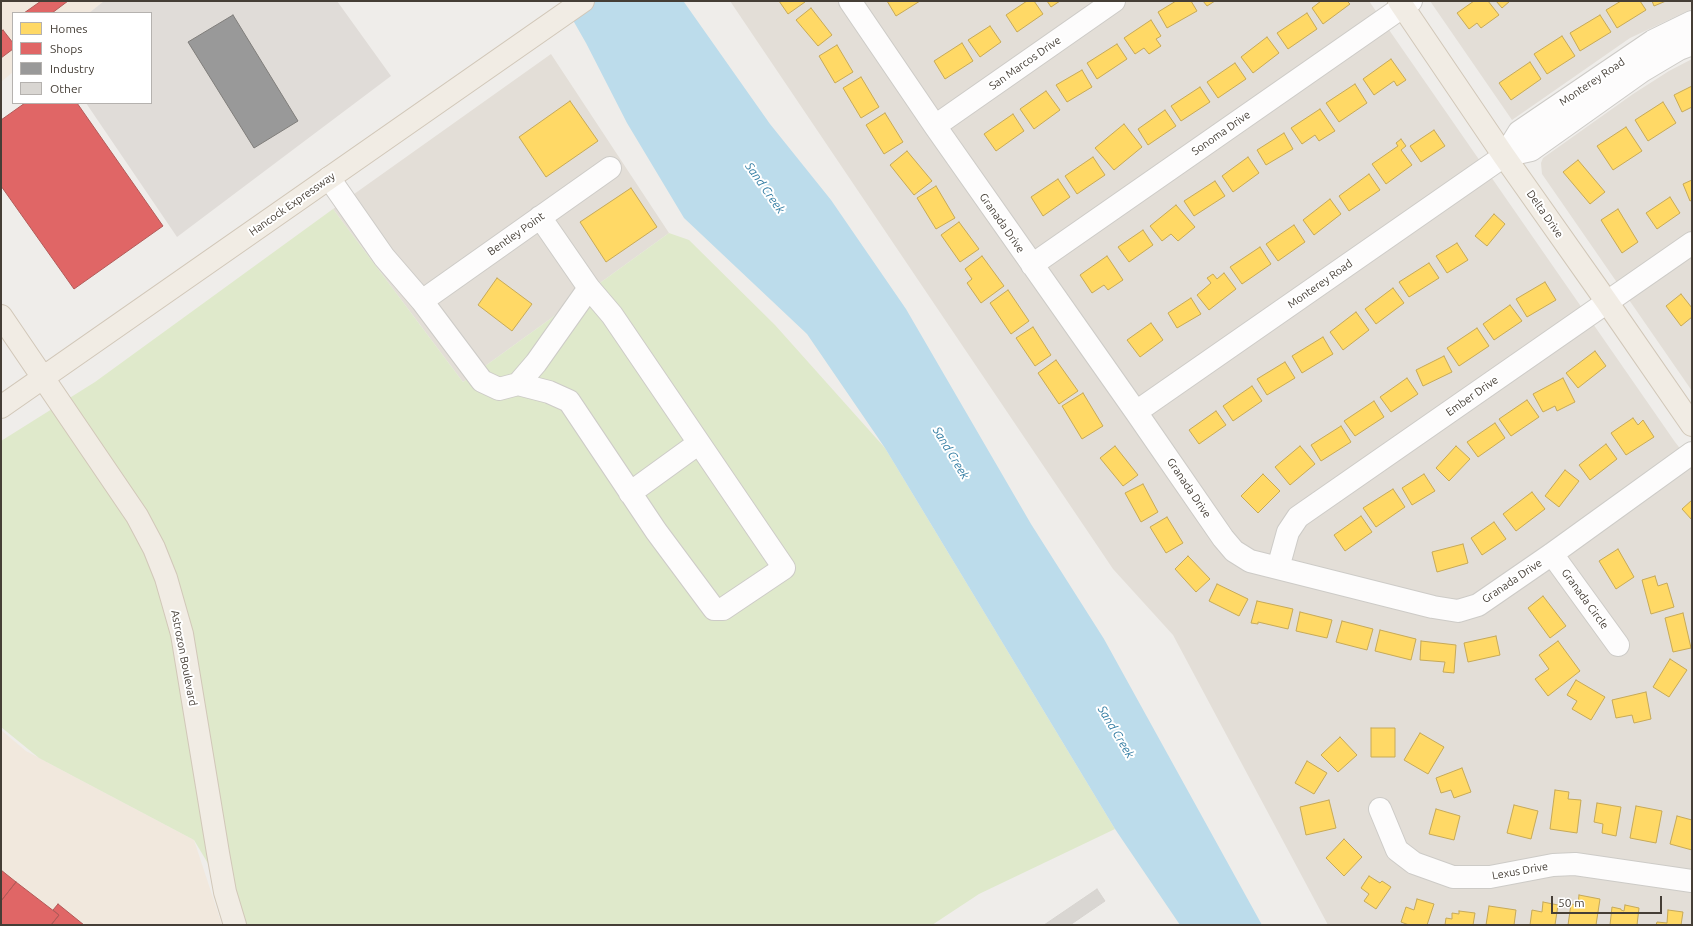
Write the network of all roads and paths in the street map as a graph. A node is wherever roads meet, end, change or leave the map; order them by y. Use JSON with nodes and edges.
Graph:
{"nodes":[{"id":1,"x":583,"y":1,"type":"edge"},
{"id":2,"x":850,"y":1,"type":"edge"},
{"id":3,"x":1114,"y":1,"type":"edge"},
{"id":4,"x":1404,"y":3,"type":"edge"},
{"id":5,"x":1692,"y":22,"type":"edge"},
{"id":6,"x":1692,"y":44,"type":"edge"},
{"id":7,"x":935,"y":126,"type":"junction"},
{"id":8,"x":1504,"y":156,"type":"junction"},
{"id":9,"x":610,"y":168,"type":"dead end"},
{"id":10,"x":329,"y":178,"type":"junction"},
{"id":11,"x":540,"y":217,"type":"junction"},
{"id":12,"x":1692,"y":243,"type":"edge"},
{"id":13,"x":1032,"y":265,"type":"junction"},
{"id":14,"x":589,"y":288,"type":"junction"},
{"id":15,"x":422,"y":301,"type":"junction"},
{"id":16,"x":1607,"y":302,"type":"junction"},
{"id":17,"x":1,"y":316,"type":"edge"},
{"id":18,"x":44,"y":377,"type":"junction"},
{"id":19,"x":518,"y":384,"type":"junction"},
{"id":20,"x":1,"y":407,"type":"edge"},
{"id":21,"x":1136,"y":412,"type":"junction"},
{"id":22,"x":1692,"y":425,"type":"edge"},
{"id":23,"x":698,"y":443,"type":"junction"},
{"id":24,"x":1692,"y":453,"type":"edge"},
{"id":25,"x":630,"y":493,"type":"junction"},
{"id":26,"x":1552,"y":554,"type":"junction"},
{"id":27,"x":1278,"y":568,"type":"junction"},
{"id":28,"x":1618,"y":645,"type":"dead end"},
{"id":29,"x":1380,"y":809,"type":"dead end"},
{"id":30,"x":1692,"y":881,"type":"edge"},
{"id":31,"x":235,"y":925,"type":"edge"}],
"edges":[{"from":1,"to":10,"type":"main road","name":"Hancock Expressway"},
{"from":2,"to":7,"type":"street","name":"Granada Drive"},
{"from":3,"to":7,"type":"street","name":"San Marcos Drive"},
{"from":4,"to":8,"type":"main road","name":"Delta Drive"},
{"from":4,"to":13,"type":"street","name":"Sonoma Drive"},
{"from":5,"to":8,"type":"street","name":"Monterey Road"},
{"from":6,"to":8,"type":"street","name":"Monterey Road"},
{"from":7,"to":13,"type":"street","name":"Granada Drive"},
{"from":8,"to":16,"type":"main road","name":"Delta Drive"},
{"from":8,"to":21,"type":"street","name":"Monterey Road"},
{"from":9,"to":11,"type":"street","name":"Bentley Point"},
{"from":10,"to":15,"type":"street"},
{"from":10,"to":18,"type":"main road","name":"Hancock Expressway"},
{"from":11,"to":14,"type":"street"},
{"from":11,"to":15,"type":"street","name":"Bentley Point"},
{"from":12,"to":16,"type":"street","name":"Ember Drive"},
{"from":13,"to":21,"type":"street","name":"Granada Drive"},
{"from":14,"to":19,"type":"street"},
{"from":14,"to":23,"type":"street"},
{"from":15,"to":19,"type":"street"},
{"from":16,"to":22,"type":"main road","name":"Delta Drive"},
{"from":16,"to":27,"type":"street","name":"Ember Drive"},
{"from":17,"to":18,"type":"main road","name":"Astrozon Boulevard"},
{"from":18,"to":20,"type":"main road","name":"Hancock Expressway"},
{"from":18,"to":31,"type":"main road","name":"Astrozon Boulevard"},
{"from":19,"to":25,"type":"street"},
{"from":21,"to":27,"type":"street","name":"Granada Drive"},
{"from":23,"to":25,"type":"street"},
{"from":23,"to":25,"type":"street"},
{"from":24,"to":26,"type":"street","name":"Granada Drive"},
{"from":26,"to":27,"type":"street","name":"Granada Drive"},
{"from":26,"to":28,"type":"street","name":"Granada Circle"},
{"from":29,"to":30,"type":"street","name":"Lexus Drive"}]}
